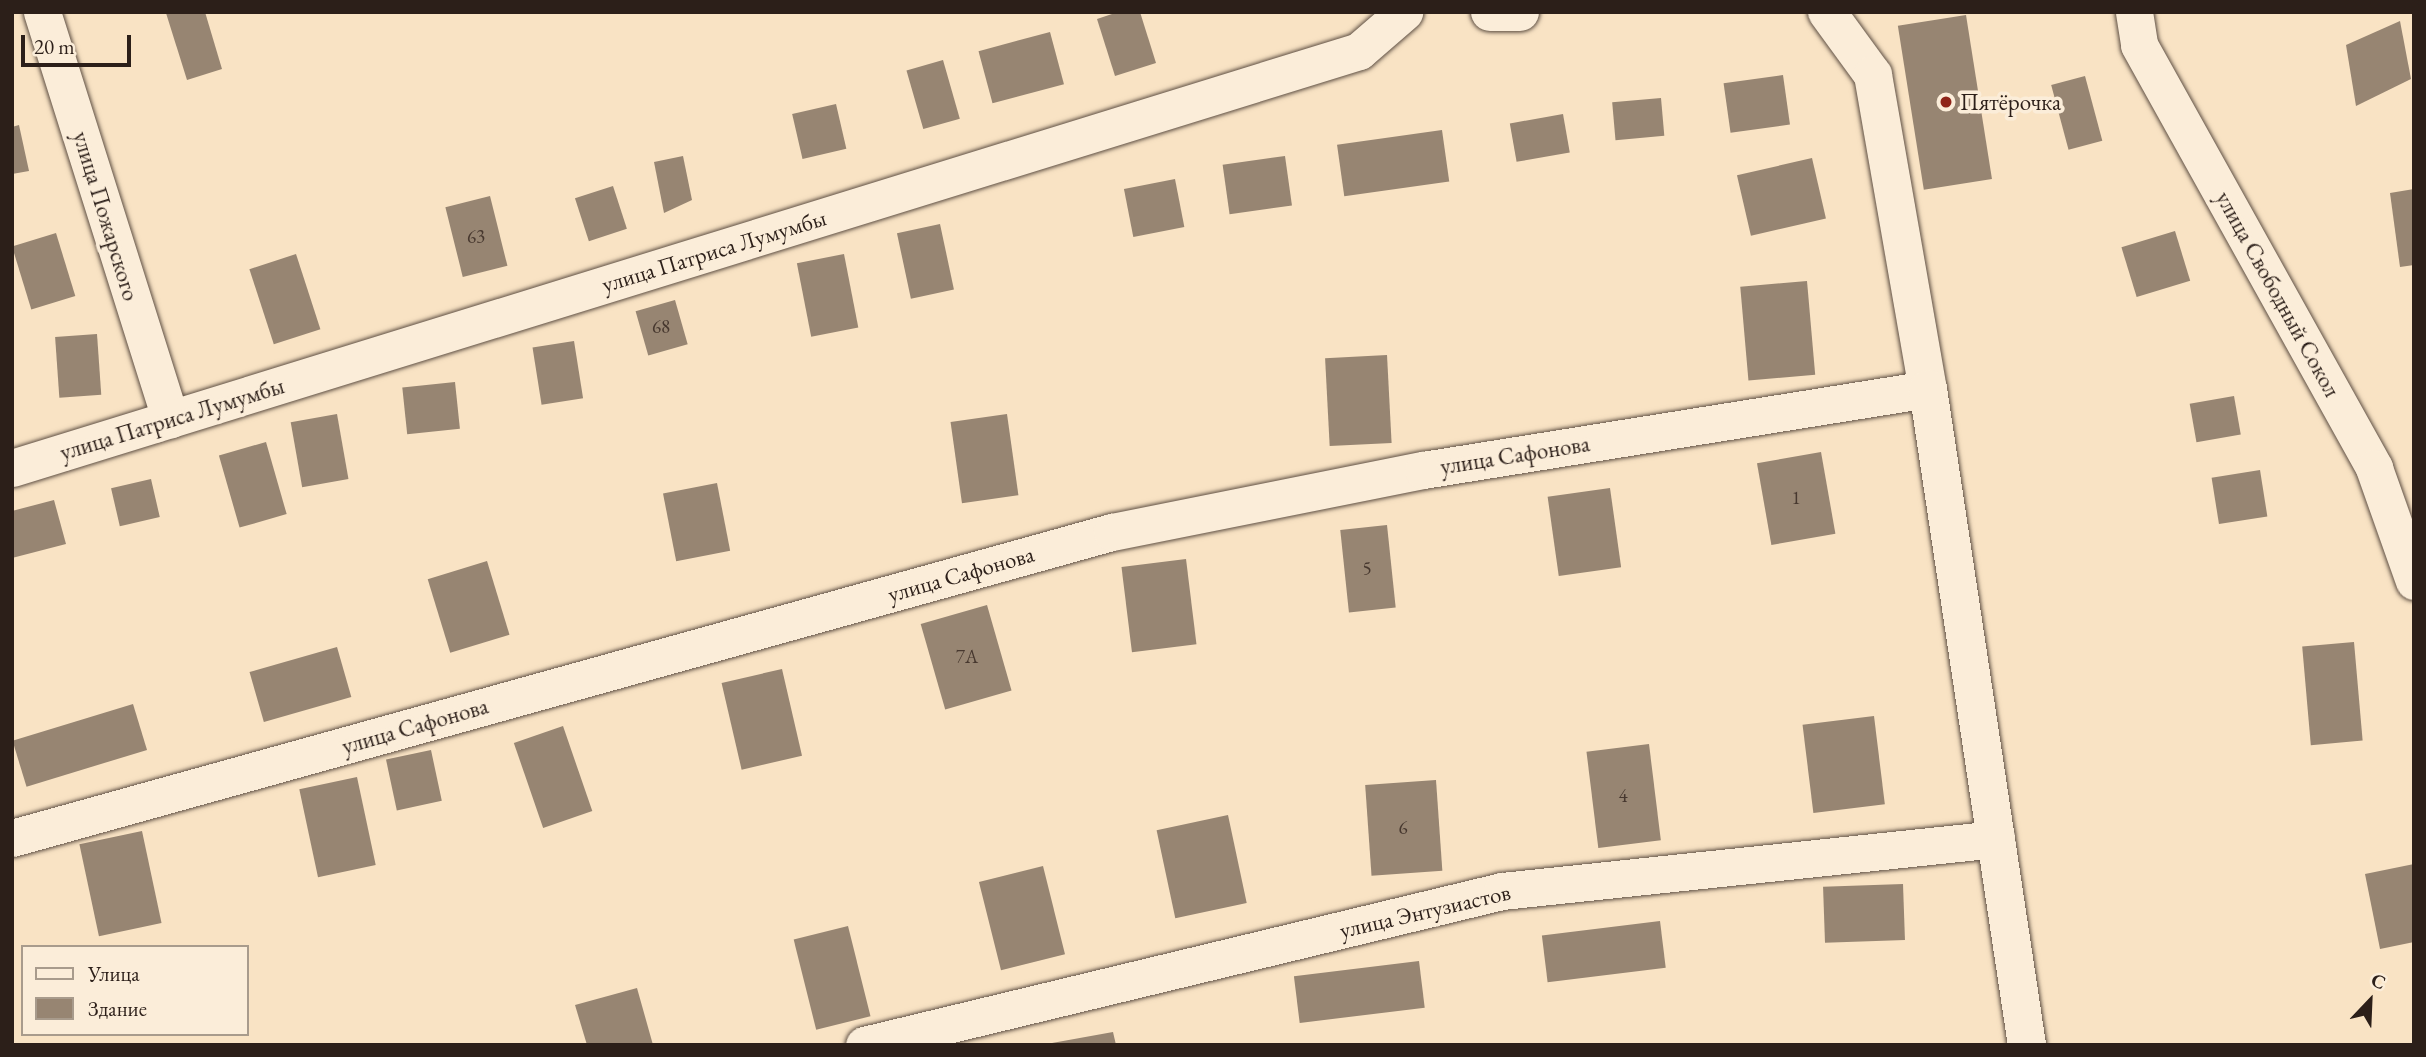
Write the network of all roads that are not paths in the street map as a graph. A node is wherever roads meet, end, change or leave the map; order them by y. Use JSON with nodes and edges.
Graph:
{"nodes":[{"id":1,"x":42,"y":12,"type":"edge"},
{"id":2,"x":1404,"y":12,"type":"edge"},
{"id":3,"x":1490,"y":12,"type":"edge"},
{"id":4,"x":1520,"y":12,"type":"edge"},
{"id":5,"x":1827,"y":12,"type":"edge"},
{"id":6,"x":2134,"y":12,"type":"edge"},
{"id":7,"x":1928,"y":388,"type":"junction"},
{"id":8,"x":170,"y":419,"type":"junction"},
{"id":9,"x":12,"y":468,"type":"edge"},
{"id":10,"x":2414,"y":581,"type":"edge"},
{"id":11,"x":12,"y":838,"type":"edge"},
{"id":12,"x":1996,"y":839,"type":"junction"},
{"id":13,"x":864,"y":1045,"type":"edge"},
{"id":14,"x":2027,"y":1045,"type":"edge"}],
"edges":[{"from":1,"to":8,"type":"street","name":"улица Пожарского"},
{"from":2,"to":8,"type":"street","name":"улица Патриса Лумумбы"},
{"from":3,"to":4,"type":"street"},
{"from":5,"to":7,"type":"street"},
{"from":6,"to":10,"type":"street","name":"улица Свободный Сокол"},
{"from":7,"to":11,"type":"street","name":"улица Сафонова"},
{"from":7,"to":12,"type":"street"},
{"from":8,"to":9,"type":"street","name":"улица Патриса Лумумбы"},
{"from":12,"to":13,"type":"street","name":"улица Энтузиастов"},
{"from":12,"to":14,"type":"street"}]}
